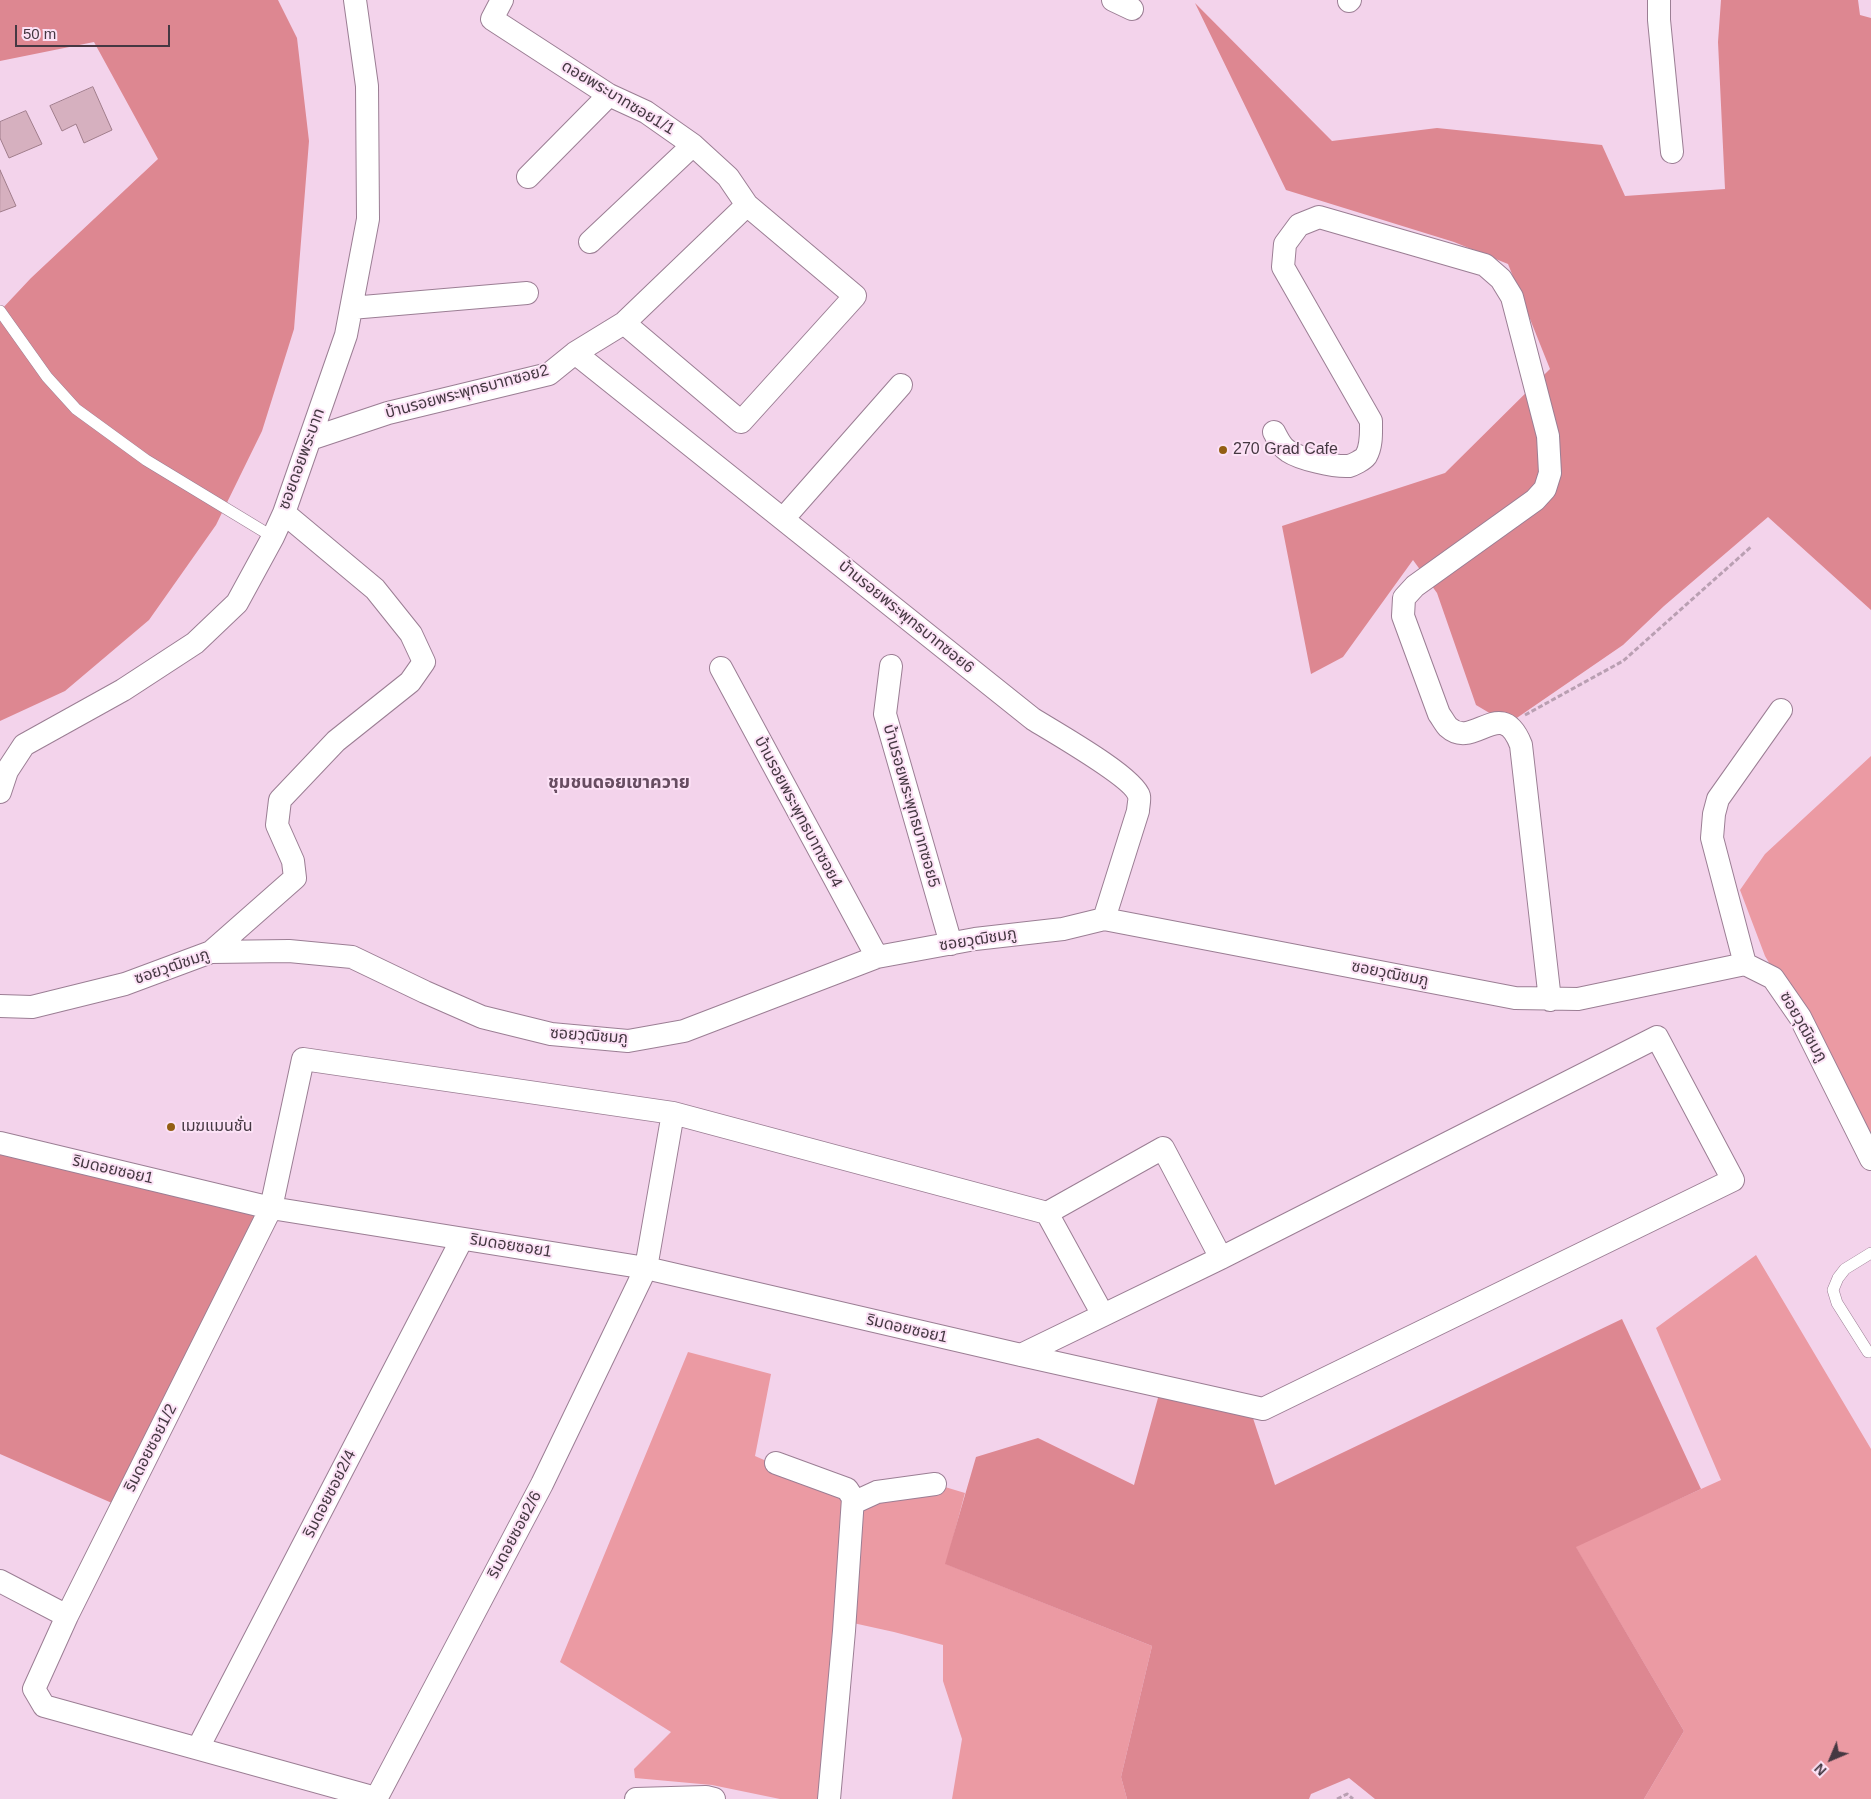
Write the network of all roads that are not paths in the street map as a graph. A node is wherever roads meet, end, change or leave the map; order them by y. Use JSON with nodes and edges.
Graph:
{"nodes":[{"id":1,"x":355,"y":0,"type":"edge"},
{"id":2,"x":502,"y":0,"type":"edge"},
{"id":3,"x":1659,"y":0,"type":"edge"},
{"id":4,"x":609,"y":95,"type":"junction"},
{"id":5,"x":693,"y":145,"type":"junction"},
{"id":6,"x":1672,"y":152,"type":"dead end"},
{"id":7,"x":528,"y":177,"type":"dead end"},
{"id":8,"x":747,"y":205,"type":"junction"},
{"id":9,"x":590,"y":242,"type":"dead end"},
{"id":10,"x":527,"y":293,"type":"dead end"},
{"id":11,"x":351,"y":308,"type":"junction"},
{"id":12,"x":0,"y":311,"type":"edge"},
{"id":13,"x":624,"y":323,"type":"junction"},
{"id":14,"x":575,"y":353,"type":"junction"},
{"id":15,"x":901,"y":385,"type":"dead end"},
{"id":16,"x":1274,"y":432,"type":"dead end"},
{"id":17,"x":310,"y":439,"type":"junction"},
{"id":18,"x":284,"y":512,"type":"junction"},
{"id":19,"x":783,"y":519,"type":"junction"},
{"id":20,"x":273,"y":537,"type":"junction"},
{"id":21,"x":891,"y":666,"type":"dead end"},
{"id":22,"x":721,"y":668,"type":"dead end"},
{"id":23,"x":1781,"y":710,"type":"dead end"},
{"id":24,"x":24,"y":745,"type":"junction"},
{"id":25,"x":0,"y":748,"type":"edge"},
{"id":26,"x":0,"y":792,"type":"edge"},
{"id":27,"x":1104,"y":919,"type":"junction"},
{"id":28,"x":951,"y":944,"type":"junction"},
{"id":29,"x":211,"y":952,"type":"junction"},
{"id":30,"x":877,"y":956,"type":"junction"},
{"id":31,"x":1745,"y":964,"type":"junction"},
{"id":32,"x":1550,"y":1000,"type":"junction"},
{"id":33,"x":0,"y":1006,"type":"edge"},
{"id":34,"x":673,"y":1113,"type":"junction"},
{"id":35,"x":0,"y":1143,"type":"edge"},
{"id":36,"x":1871,"y":1158,"type":"edge"},
{"id":37,"x":271,"y":1208,"type":"junction"},
{"id":38,"x":1047,"y":1213,"type":"junction"},
{"id":39,"x":462,"y":1239,"type":"junction"},
{"id":40,"x":1871,"y":1254,"type":"edge"},
{"id":41,"x":1220,"y":1258,"type":"junction"},
{"id":42,"x":646,"y":1268,"type":"junction"},
{"id":43,"x":1102,"y":1316,"type":"junction"},
{"id":44,"x":1868,"y":1352,"type":"dead end"},
{"id":45,"x":1020,"y":1355,"type":"junction"},
{"id":46,"x":776,"y":1463,"type":"dead end"},
{"id":47,"x":935,"y":1484,"type":"dead end"},
{"id":48,"x":853,"y":1503,"type":"junction"},
{"id":49,"x":0,"y":1581,"type":"edge"},
{"id":50,"x":67,"y":1616,"type":"junction"},
{"id":51,"x":198,"y":1748,"type":"junction"},
{"id":52,"x":376,"y":1799,"type":"edge"},
{"id":53,"x":636,"y":1799,"type":"edge"},
{"id":54,"x":714,"y":1799,"type":"edge"},
{"id":55,"x":828,"y":1799,"type":"edge"}],
"edges":[{"from":1,"to":11,"type":"street","name":"ซอยดอยพระบาท"},
{"from":2,"to":4,"type":"street","name":"ดอยพระบาทซอย1/1"},
{"from":3,"to":6,"type":"street"},
{"from":4,"to":5,"type":"street","name":"ดอยพระบาทซอย1/1"},
{"from":4,"to":7,"type":"street"},
{"from":5,"to":8,"type":"street","name":"ดอยพระบาทซอย1/1"},
{"from":5,"to":9,"type":"street"},
{"from":8,"to":13,"type":"street","name":"บ้านรอยพระพุทธบาทซอย2"},
{"from":8,"to":13,"type":"street","name":"ดอยพระบาทซอย1/1"},
{"from":10,"to":11,"type":"street"},
{"from":11,"to":17,"type":"street","name":"ซอยดอยพระบาท"},
{"from":12,"to":20,"type":"lane"},
{"from":13,"to":14,"type":"street","name":"บ้านรอยพระพุทธบาทซอย2"},
{"from":14,"to":17,"type":"street","name":"บ้านรอยพระพุทธบาทซอย2"},
{"from":14,"to":19,"type":"street","name":"บ้านรอยพระพุทธบาทซอย6"},
{"from":15,"to":19,"type":"street"},
{"from":16,"to":32,"type":"street"},
{"from":17,"to":18,"type":"street","name":"ซอยดอยพระบาท"},
{"from":18,"to":20,"type":"street","name":"ซอยดอยพระบาท"},
{"from":18,"to":29,"type":"street"},
{"from":19,"to":27,"type":"street","name":"บ้านรอยพระพุทธบาทซอย6"},
{"from":20,"to":24,"type":"street","name":"ซอยดอยพระบาท"},
{"from":21,"to":28,"type":"street","name":"บ้านรอยพระพุทธบาทซอย5"},
{"from":22,"to":30,"type":"street","name":"บ้านรอยพระพุทธบาทซอย4"},
{"from":23,"to":31,"type":"street"},
{"from":24,"to":25,"type":"street"},
{"from":24,"to":26,"type":"street","name":"ซอยดอยพระบาท"},
{"from":27,"to":28,"type":"street","name":"ซอยวุฒิชมภู"},
{"from":27,"to":32,"type":"street","name":"ซอยวุฒิชมภู"},
{"from":28,"to":30,"type":"street","name":"ซอยวุฒิชมภู"},
{"from":29,"to":30,"type":"street","name":"ซอยวุฒิชมภู"},
{"from":29,"to":33,"type":"street","name":"ซอยวุฒิชมภู"},
{"from":31,"to":32,"type":"street","name":"ซอยวุฒิชมภู"},
{"from":31,"to":36,"type":"street","name":"ซอยวุฒิชมภู"},
{"from":34,"to":37,"type":"street","name":"ริมดอยซอย1/2"},
{"from":34,"to":38,"type":"street"},
{"from":34,"to":42,"type":"street","name":"ริมดอยซอย2/6"},
{"from":35,"to":37,"type":"street","name":"ริมดอยซอย1"},
{"from":37,"to":39,"type":"street","name":"ริมดอยซอย1"},
{"from":37,"to":50,"type":"street","name":"ริมดอยซอย1/2"},
{"from":38,"to":41,"type":"street"},
{"from":38,"to":43,"type":"street"},
{"from":39,"to":42,"type":"street","name":"ริมดอยซอย1"},
{"from":39,"to":51,"type":"street","name":"ริมดอยซอย2/4"},
{"from":40,"to":44,"type":"lane"},
{"from":41,"to":43,"type":"street"},
{"from":41,"to":45,"type":"street","name":"ริมดอยซอย1"},
{"from":42,"to":45,"type":"street","name":"ริมดอยซอย1"},
{"from":42,"to":52,"type":"street","name":"ริมดอยซอย2/6"},
{"from":43,"to":45,"type":"street"},
{"from":46,"to":48,"type":"street"},
{"from":47,"to":48,"type":"street"},
{"from":48,"to":55,"type":"street"},
{"from":49,"to":50,"type":"street"},
{"from":50,"to":51,"type":"street","name":"ริมดอยซอย1/2"},
{"from":51,"to":52,"type":"street"},
{"from":53,"to":54,"type":"street"}]}
